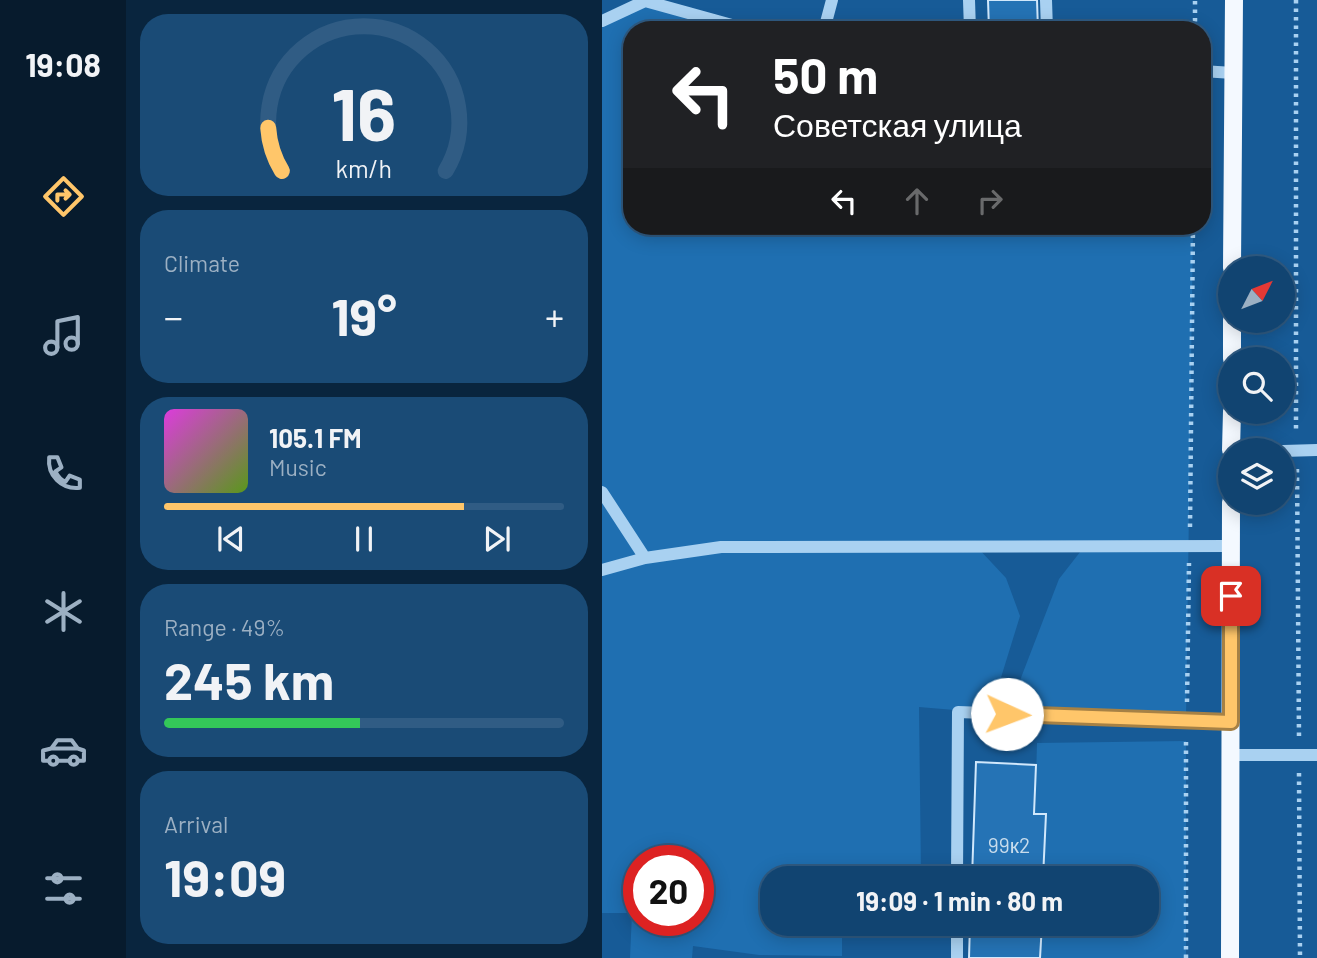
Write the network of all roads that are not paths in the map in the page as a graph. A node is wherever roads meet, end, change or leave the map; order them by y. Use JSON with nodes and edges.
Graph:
{"nodes":[{"id":1,"x":832,"y":0,"type":"edge"},
{"id":2,"x":969,"y":0,"type":"edge"},
{"id":3,"x":1046,"y":0,"type":"edge"},
{"id":4,"x":1234,"y":0,"type":"edge"},
{"id":5,"x":602,"y":20,"type":"edge"},
{"id":6,"x":717,"y":21,"type":"edge"},
{"id":7,"x":826,"y":21,"type":"edge"},
{"id":8,"x":970,"y":21,"type":"edge"},
{"id":9,"x":1047,"y":21,"type":"edge"},
{"id":10,"x":1211,"y":72,"type":"edge"},
{"id":11,"x":1233,"y":73,"type":"junction"},
{"id":12,"x":1232,"y":256,"type":"edge"},
{"id":13,"x":1317,"y":450,"type":"edge"},
{"id":14,"x":1295,"y":451,"type":"edge"},
{"id":15,"x":602,"y":492,"type":"edge"},
{"id":16,"x":1231,"y":515,"type":"edge"},
{"id":17,"x":1231,"y":546,"type":"junction"},
{"id":18,"x":645,"y":558,"type":"junction"},
{"id":19,"x":602,"y":570,"type":"edge"},
{"id":20,"x":1231,"y":722,"type":"junction"},
{"id":21,"x":1231,"y":755,"type":"junction"},
{"id":22,"x":1317,"y":755,"type":"edge"},
{"id":23,"x":957,"y":866,"type":"edge"},
{"id":24,"x":957,"y":936,"type":"edge"},
{"id":25,"x":957,"y":958,"type":"edge"},
{"id":26,"x":1230,"y":958,"type":"edge"}],
"edges":[{"from":1,"to":7,"type":"street"},
{"from":2,"to":8,"type":"street"},
{"from":3,"to":9,"type":"street"},
{"from":4,"to":11,"type":"main road"},
{"from":5,"to":6,"type":"street"},
{"from":10,"to":11,"type":"street"},
{"from":11,"to":12,"type":"main road"},
{"from":13,"to":14,"type":"street"},
{"from":15,"to":18,"type":"street"},
{"from":16,"to":17,"type":"main road"},
{"from":17,"to":18,"type":"street"},
{"from":17,"to":20,"type":"main road"},
{"from":18,"to":19,"type":"street"},
{"from":20,"to":21,"type":"main road"},
{"from":20,"to":23,"type":"street"},
{"from":21,"to":22,"type":"street"},
{"from":21,"to":26,"type":"main road"},
{"from":24,"to":25,"type":"street"}]}
